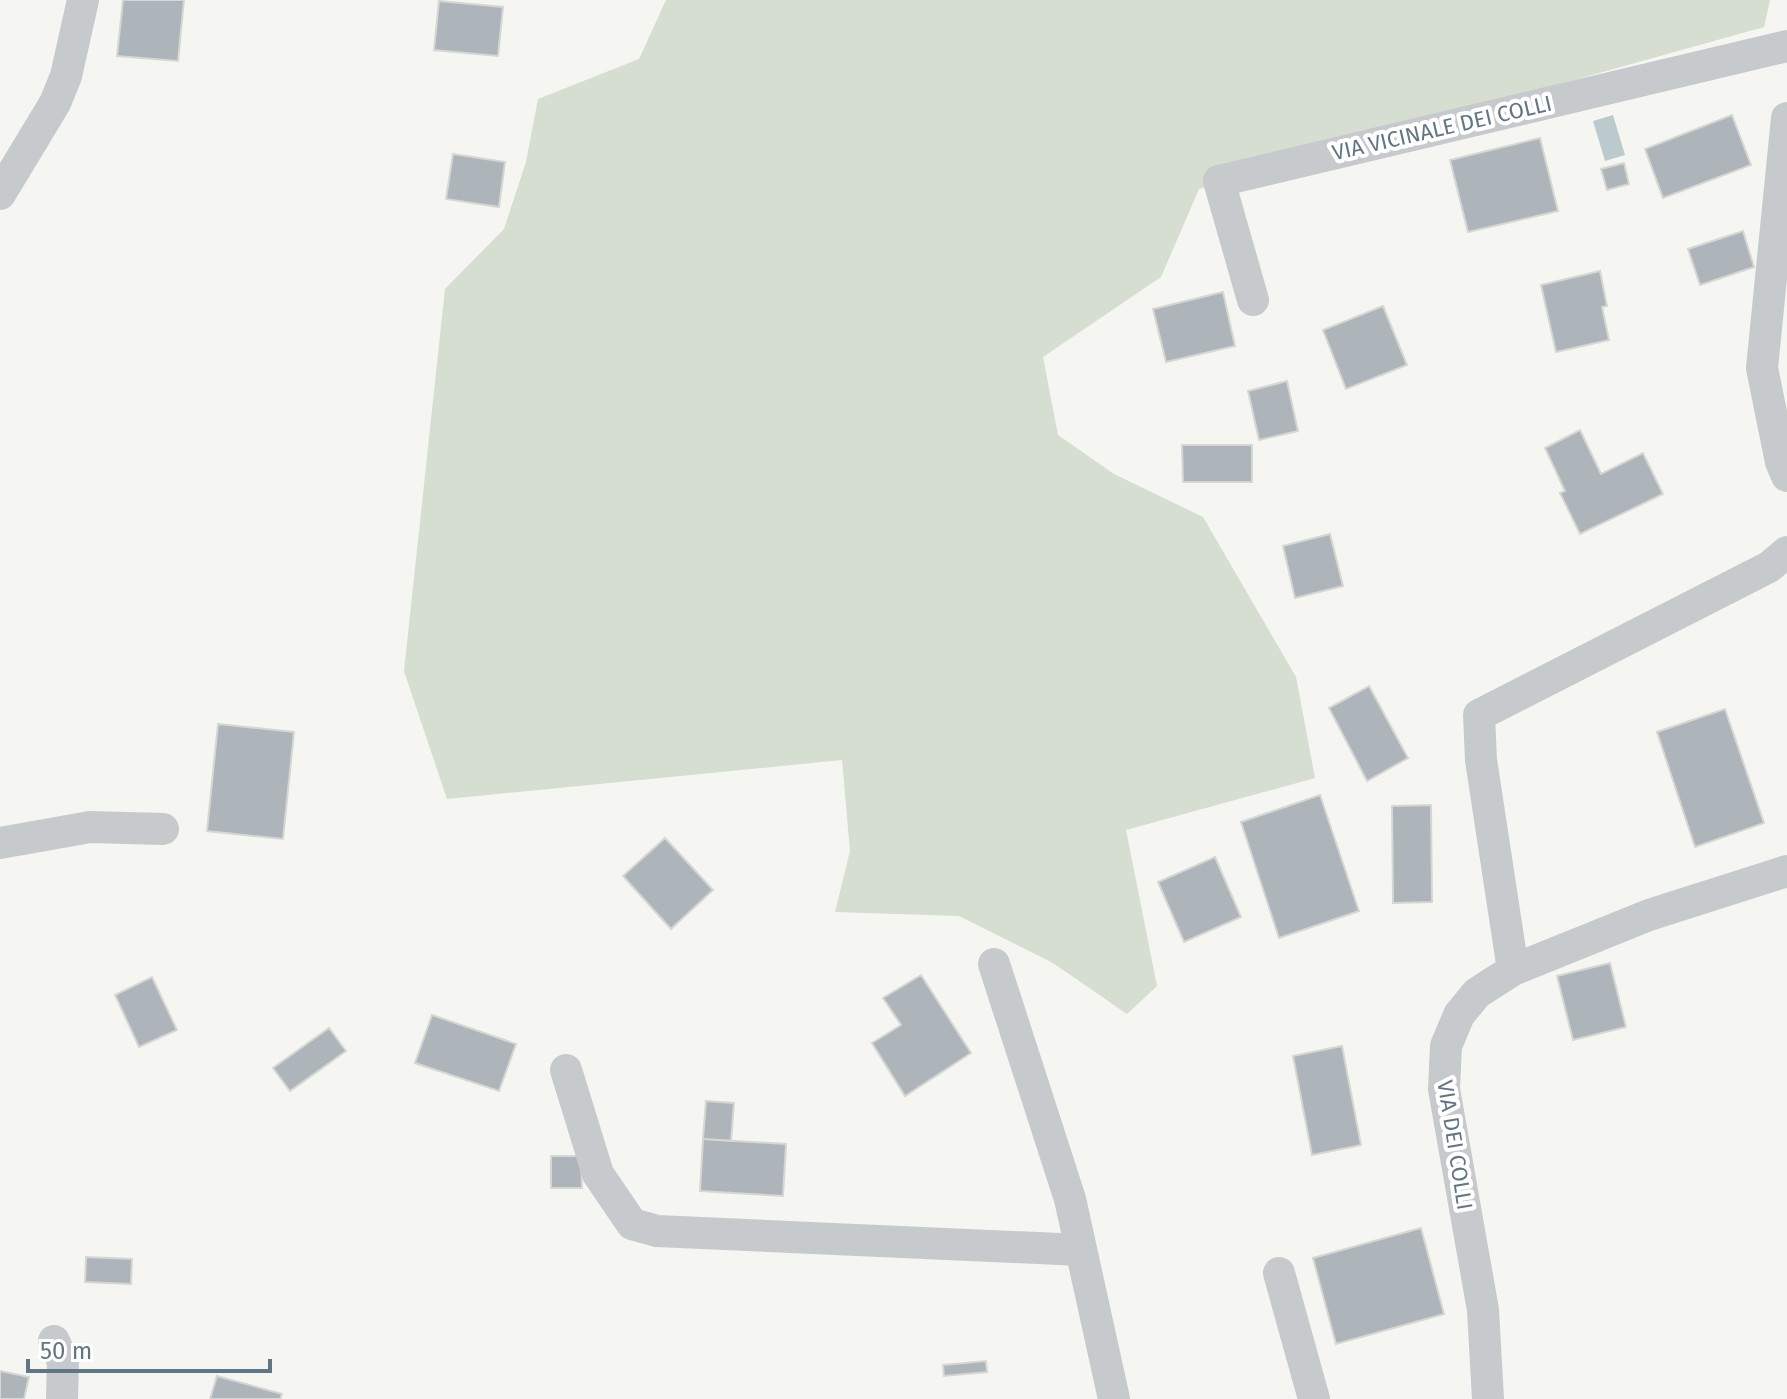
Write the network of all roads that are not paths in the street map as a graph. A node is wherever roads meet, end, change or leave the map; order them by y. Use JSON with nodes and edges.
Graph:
{"nodes":[{"id":1,"x":83,"y":0,"type":"edge"},
{"id":2,"x":1787,"y":46,"type":"edge"},
{"id":3,"x":1787,"y":118,"type":"edge"},
{"id":4,"x":0,"y":194,"type":"edge"},
{"id":5,"x":1253,"y":300,"type":"dead end"},
{"id":6,"x":1787,"y":476,"type":"edge"},
{"id":7,"x":1787,"y":552,"type":"edge"},
{"id":8,"x":163,"y":829,"type":"dead end"},
{"id":9,"x":0,"y":843,"type":"edge"},
{"id":10,"x":1787,"y":871,"type":"edge"},
{"id":11,"x":994,"y":964,"type":"dead end"},
{"id":12,"x":1513,"y":970,"type":"junction"},
{"id":13,"x":566,"y":1070,"type":"dead end"},
{"id":14,"x":1081,"y":1250,"type":"junction"},
{"id":15,"x":1279,"y":1273,"type":"dead end"},
{"id":16,"x":54,"y":1341,"type":"dead end"},
{"id":17,"x":62,"y":1399,"type":"edge"},
{"id":18,"x":1114,"y":1399,"type":"edge"},
{"id":19,"x":1314,"y":1399,"type":"edge"},
{"id":20,"x":1488,"y":1399,"type":"edge"}],
"edges":[{"from":1,"to":4,"type":"street"},
{"from":2,"to":5,"type":"street","name":"VIA VICINALE DEI COLLI"},
{"from":3,"to":6,"type":"street"},
{"from":7,"to":12,"type":"street"},
{"from":8,"to":9,"type":"street"},
{"from":10,"to":12,"type":"street","name":"VIA DEI COLLI"},
{"from":11,"to":14,"type":"street"},
{"from":12,"to":20,"type":"street","name":"VIA DEI COLLI"},
{"from":13,"to":14,"type":"street"},
{"from":14,"to":18,"type":"street"},
{"from":15,"to":19,"type":"street"},
{"from":16,"to":17,"type":"street"}]}
